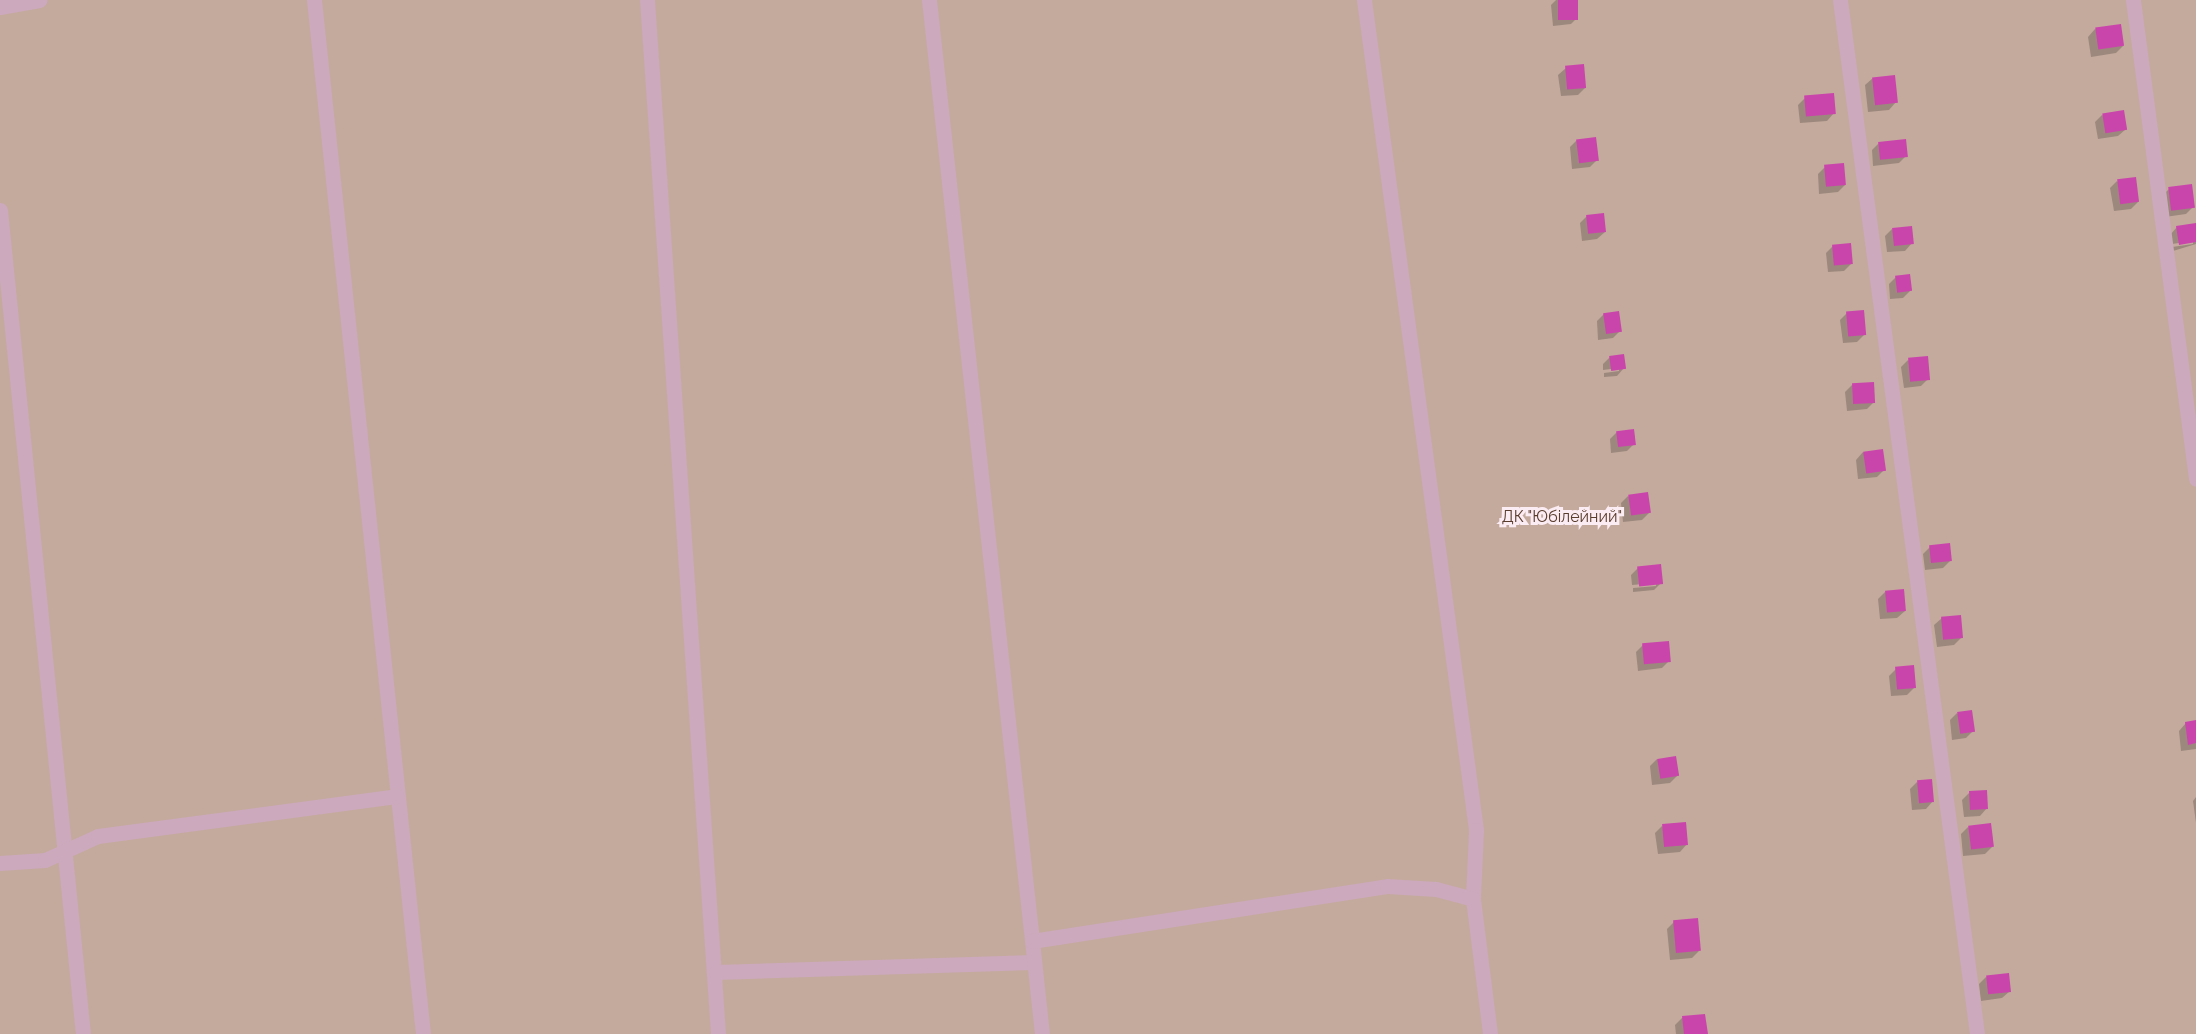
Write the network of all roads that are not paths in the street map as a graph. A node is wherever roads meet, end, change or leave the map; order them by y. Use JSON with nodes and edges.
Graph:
{"nodes":[{"id":1,"x":39,"y":0,"type":"edge"},
{"id":2,"x":314,"y":0,"type":"edge"},
{"id":3,"x":646,"y":0,"type":"edge"},
{"id":4,"x":929,"y":0,"type":"edge"},
{"id":5,"x":1364,"y":0,"type":"edge"},
{"id":6,"x":1840,"y":0,"type":"edge"},
{"id":7,"x":2133,"y":0,"type":"edge"},
{"id":8,"x":0,"y":7,"type":"edge"},
{"id":9,"x":0,"y":210,"type":"edge"},
{"id":10,"x":2196,"y":479,"type":"edge"},
{"id":11,"x":396,"y":796,"type":"junction"},
{"id":12,"x":66,"y":850,"type":"junction"},
{"id":13,"x":0,"y":862,"type":"edge"},
{"id":14,"x":1473,"y":899,"type":"junction"},
{"id":15,"x":1032,"y":941,"type":"junction"},
{"id":16,"x":1034,"y":962,"type":"junction"},
{"id":17,"x":716,"y":972,"type":"junction"},
{"id":18,"x":83,"y":1034,"type":"edge"},
{"id":19,"x":423,"y":1034,"type":"edge"},
{"id":20,"x":718,"y":1034,"type":"edge"},
{"id":21,"x":1042,"y":1034,"type":"edge"},
{"id":22,"x":1490,"y":1034,"type":"edge"},
{"id":23,"x":1977,"y":1034,"type":"edge"}],
"edges":[{"from":1,"to":8,"type":"lane"},
{"from":2,"to":11,"type":"lane"},
{"from":3,"to":17,"type":"lane"},
{"from":4,"to":15,"type":"lane"},
{"from":5,"to":14,"type":"lane"},
{"from":6,"to":23,"type":"lane"},
{"from":7,"to":10,"type":"lane"},
{"from":9,"to":12,"type":"lane"},
{"from":11,"to":12,"type":"lane"},
{"from":11,"to":19,"type":"lane"},
{"from":12,"to":13,"type":"lane"},
{"from":12,"to":18,"type":"lane"},
{"from":14,"to":15,"type":"lane"},
{"from":14,"to":22,"type":"lane"},
{"from":15,"to":16,"type":"lane"},
{"from":16,"to":17,"type":"lane"},
{"from":16,"to":21,"type":"lane"},
{"from":17,"to":20,"type":"lane"}]}
